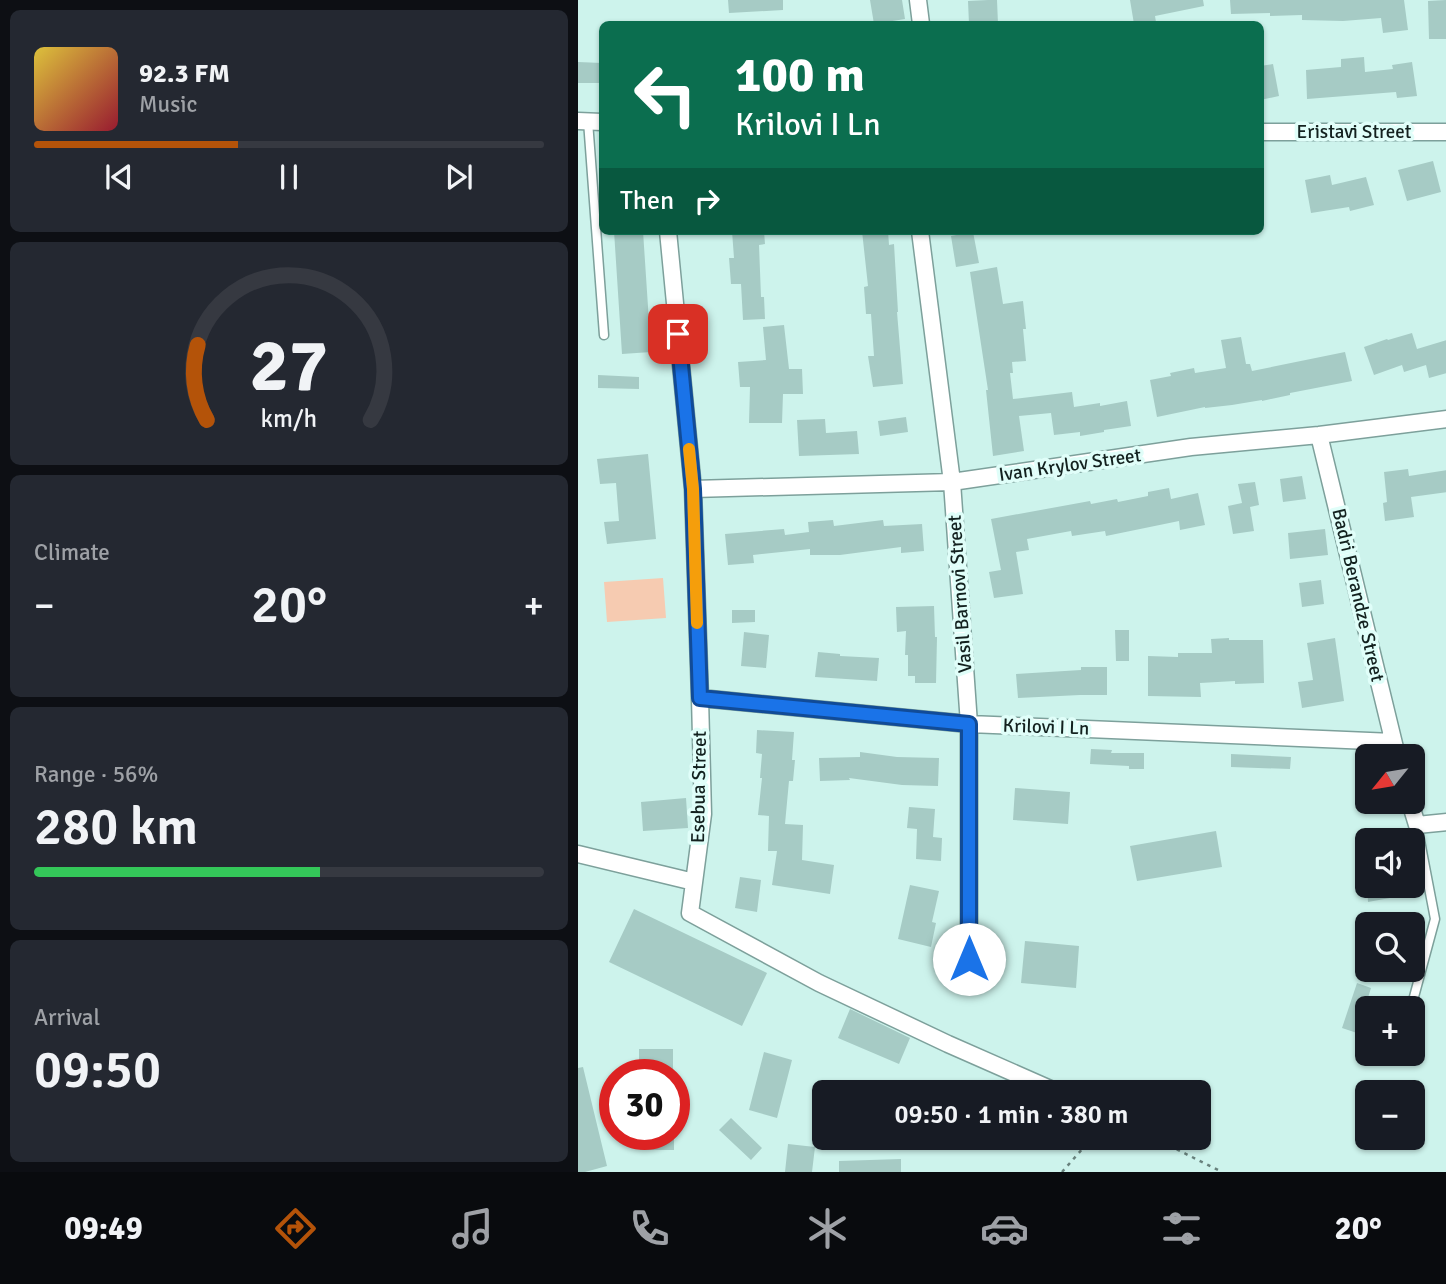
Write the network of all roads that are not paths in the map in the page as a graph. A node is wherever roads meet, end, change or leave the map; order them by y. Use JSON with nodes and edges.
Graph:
{"nodes":[{"id":1,"x":918,"y":0,"type":"edge"},
{"id":2,"x":920,"y":21,"type":"edge"},
{"id":3,"x":589,"y":122,"type":"edge"},
{"id":4,"x":1264,"y":132,"type":"edge"},
{"id":5,"x":1447,"y":132,"type":"edge"},
{"id":6,"x":668,"y":235,"type":"edge"},
{"id":7,"x":921,"y":235,"type":"edge"},
{"id":8,"x":604,"y":335,"type":"dead end"},
{"id":9,"x":1447,"y":419,"type":"edge"},
{"id":10,"x":1319,"y":435,"type":"junction"},
{"id":11,"x":952,"y":482,"type":"junction"},
{"id":12,"x":693,"y":489,"type":"junction"},
{"id":13,"x":700,"y":698,"type":"junction"},
{"id":14,"x":969,"y":724,"type":"junction"},
{"id":15,"x":1394,"y":744,"type":"edge"},
{"id":16,"x":1355,"y":747,"type":"edge"},
{"id":17,"x":1414,"y":814,"type":"edge"},
{"id":18,"x":1447,"y":822,"type":"edge"},
{"id":19,"x":1417,"y":825,"type":"junction"},
{"id":20,"x":578,"y":854,"type":"edge"},
{"id":21,"x":694,"y":882,"type":"junction"},
{"id":22,"x":969,"y":959,"type":"dead end"},
{"id":23,"x":1414,"y":996,"type":"edge"},
{"id":24,"x":1030,"y":1080,"type":"edge"}],
"edges":[{"from":1,"to":2,"type":"street"},
{"from":3,"to":8,"type":"lane"},
{"from":4,"to":5,"type":"street","name":"Eristavi Street"},
{"from":6,"to":12,"type":"street","name":"Esebua Street"},
{"from":7,"to":11,"type":"street","name":"Vasil Barnovi Street"},
{"from":9,"to":10,"type":"street","name":"Ivan Krylov Street"},
{"from":10,"to":11,"type":"street","name":"Ivan Krylov Street"},
{"from":10,"to":15,"type":"street","name":"Badri Berandze Street"},
{"from":11,"to":12,"type":"street","name":"Ivan Krylov Street"},
{"from":11,"to":14,"type":"street","name":"Vasil Barnovi Street"},
{"from":12,"to":13,"type":"street","name":"Esebua Street"},
{"from":13,"to":14,"type":"street","name":"Krilovi I Ln"},
{"from":13,"to":21,"type":"street","name":"Esebua Street"},
{"from":14,"to":16,"type":"street","name":"Krilovi I Ln"},
{"from":14,"to":22,"type":"street","name":"Vasil Barnovi Street"},
{"from":17,"to":19,"type":"street"},
{"from":18,"to":19,"type":"street"},
{"from":19,"to":23,"type":"lane"},
{"from":20,"to":21,"type":"street"},
{"from":21,"to":24,"type":"street","name":"Esebua Street"}]}
